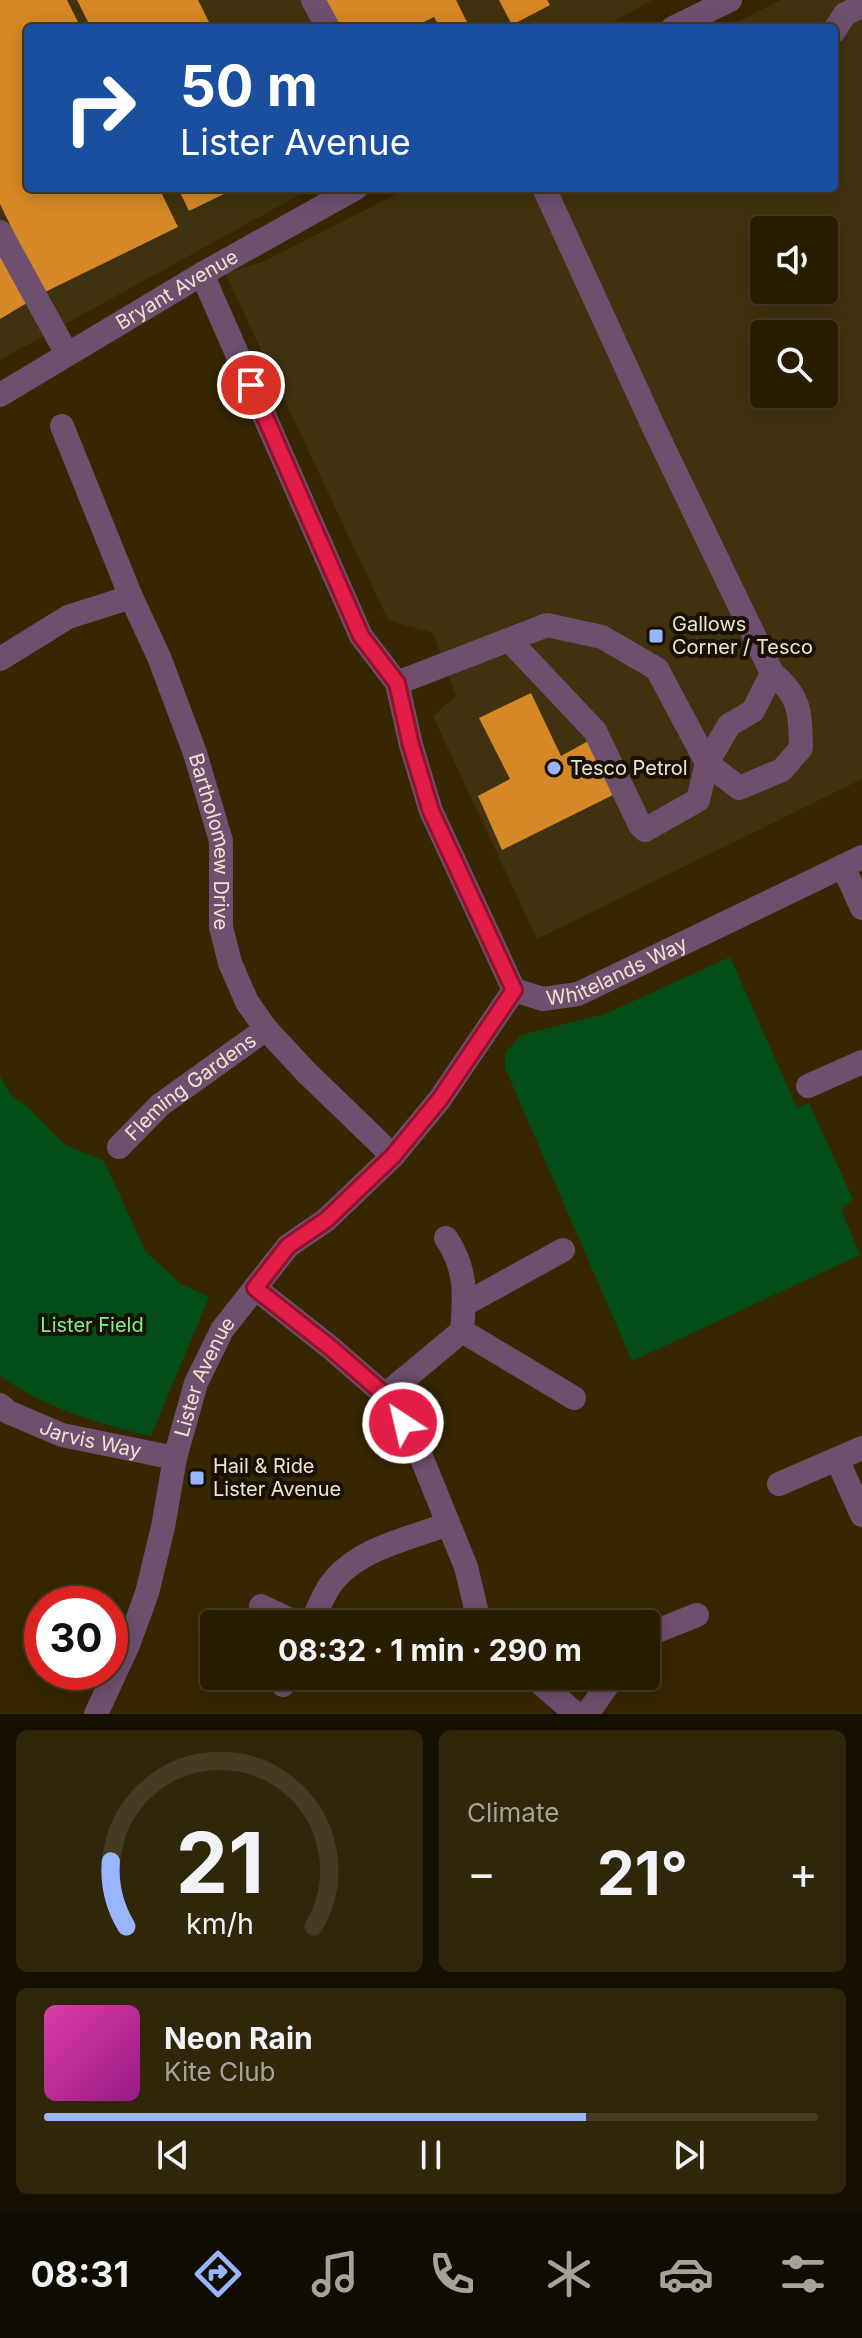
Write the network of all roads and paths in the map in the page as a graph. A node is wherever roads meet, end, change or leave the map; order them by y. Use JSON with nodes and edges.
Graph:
{"nodes":[{"id":1,"x":313,"y":0,"type":"edge"},
{"id":2,"x":730,"y":0,"type":"edge"},
{"id":3,"x":862,"y":6,"type":"edge"},
{"id":4,"x":326,"y":24,"type":"edge"},
{"id":5,"x":681,"y":24,"type":"edge"},
{"id":6,"x":838,"y":25,"type":"edge"},
{"id":7,"x":349,"y":192,"type":"edge"},
{"id":8,"x":546,"y":192,"type":"edge"},
{"id":9,"x":0,"y":232,"type":"edge"},
{"id":10,"x":202,"y":274,"type":"junction"},
{"id":11,"x":67,"y":354,"type":"junction"},
{"id":12,"x":0,"y":395,"type":"edge"},
{"id":13,"x":62,"y":426,"type":"dead end"},
{"id":14,"x":131,"y":597,"type":"junction"},
{"id":15,"x":510,"y":641,"type":"junction"},
{"id":16,"x":0,"y":659,"type":"edge"},
{"id":17,"x":772,"y":673,"type":"junction"},
{"id":18,"x":397,"y":683,"type":"junction"},
{"id":19,"x":707,"y":763,"type":"junction"},
{"id":20,"x":853,"y":861,"type":"edge"},
{"id":21,"x":862,"y":908,"type":"edge"},
{"id":22,"x":514,"y":990,"type":"junction"},
{"id":23,"x":266,"y":1029,"type":"junction"},
{"id":24,"x":862,"y":1062,"type":"edge"},
{"id":25,"x":808,"y":1086,"type":"dead end"},
{"id":26,"x":119,"y":1147,"type":"dead end"},
{"id":27,"x":393,"y":1156,"type":"junction"},
{"id":28,"x":446,"y":1238,"type":"dead end"},
{"id":29,"x":563,"y":1250,"type":"dead end"},
{"id":30,"x":255,"y":1288,"type":"junction"},
{"id":31,"x":465,"y":1304,"type":"junction"},
{"id":32,"x":462,"y":1331,"type":"junction"},
{"id":33,"x":385,"y":1395,"type":"junction"},
{"id":34,"x":574,"y":1398,"type":"dead end"},
{"id":35,"x":3,"y":1413,"type":"edge"},
{"id":36,"x":862,"y":1448,"type":"edge"},
{"id":37,"x":175,"y":1458,"type":"junction"},
{"id":38,"x":837,"y":1459,"type":"junction"},
{"id":39,"x":779,"y":1484,"type":"dead end"},
{"id":40,"x":862,"y":1515,"type":"edge"},
{"id":41,"x":448,"y":1524,"type":"junction"},
{"id":42,"x":261,"y":1606,"type":"dead end"},
{"id":43,"x":269,"y":1610,"type":"edge"},
{"id":44,"x":318,"y":1610,"type":"edge"},
{"id":45,"x":476,"y":1610,"type":"edge"},
{"id":46,"x":697,"y":1615,"type":"dead end"},
{"id":47,"x":660,"y":1630,"type":"edge"},
{"id":48,"x":548,"y":1690,"type":"edge"},
{"id":49,"x":604,"y":1690,"type":"edge"},
{"id":50,"x":96,"y":1714,"type":"edge"},
{"id":51,"x":576,"y":1714,"type":"edge"},
{"id":52,"x":587,"y":1714,"type":"edge"}],
"edges":[{"from":1,"to":4,"type":"street"},
{"from":2,"to":5,"type":"street"},
{"from":3,"to":6,"type":"street"},
{"from":7,"to":10,"type":"street","name":"Bryant Avenue"},
{"from":8,"to":17,"type":"street"},
{"from":9,"to":11,"type":"street"},
{"from":10,"to":11,"type":"street","name":"Bryant Avenue"},
{"from":10,"to":18,"type":"street","name":"Whitelands Way"},
{"from":11,"to":12,"type":"street","name":"Bryant Avenue"},
{"from":13,"to":14,"type":"street","name":"Bartholomew Drive"},
{"from":14,"to":16,"type":"street"},
{"from":14,"to":23,"type":"street","name":"Bartholomew Drive"},
{"from":15,"to":18,"type":"street"},
{"from":15,"to":19,"type":"street"},
{"from":15,"to":19,"type":"street"},
{"from":17,"to":19,"type":"street"},
{"from":17,"to":19,"type":"street"},
{"from":18,"to":22,"type":"street","name":"Whitelands Way"},
{"from":20,"to":21,"type":"street"},
{"from":20,"to":22,"type":"street","name":"Whitelands Way"},
{"from":22,"to":27,"type":"street","name":"Lister Avenue"},
{"from":23,"to":26,"type":"street","name":"Fleming Gardens"},
{"from":23,"to":27,"type":"street","name":"Bartholomew Drive"},
{"from":24,"to":25,"type":"street"},
{"from":27,"to":30,"type":"street","name":"Lister Avenue"},
{"from":28,"to":31,"type":"street"},
{"from":29,"to":31,"type":"street"},
{"from":30,"to":33,"type":"street"},
{"from":30,"to":37,"type":"street","name":"Lister Avenue"},
{"from":31,"to":32,"type":"street"},
{"from":32,"to":33,"type":"street"},
{"from":32,"to":34,"type":"street"},
{"from":33,"to":41,"type":"street"},
{"from":35,"to":37,"type":"street","name":"Jarvis Way"},
{"from":36,"to":38,"type":"street"},
{"from":37,"to":50,"type":"street","name":"Lister Avenue"},
{"from":38,"to":39,"type":"street"},
{"from":38,"to":40,"type":"street"},
{"from":41,"to":44,"type":"street"},
{"from":41,"to":45,"type":"street"},
{"from":42,"to":43,"type":"street"},
{"from":46,"to":47,"type":"street"},
{"from":48,"to":51,"type":"street"},
{"from":49,"to":52,"type":"street"}]}
